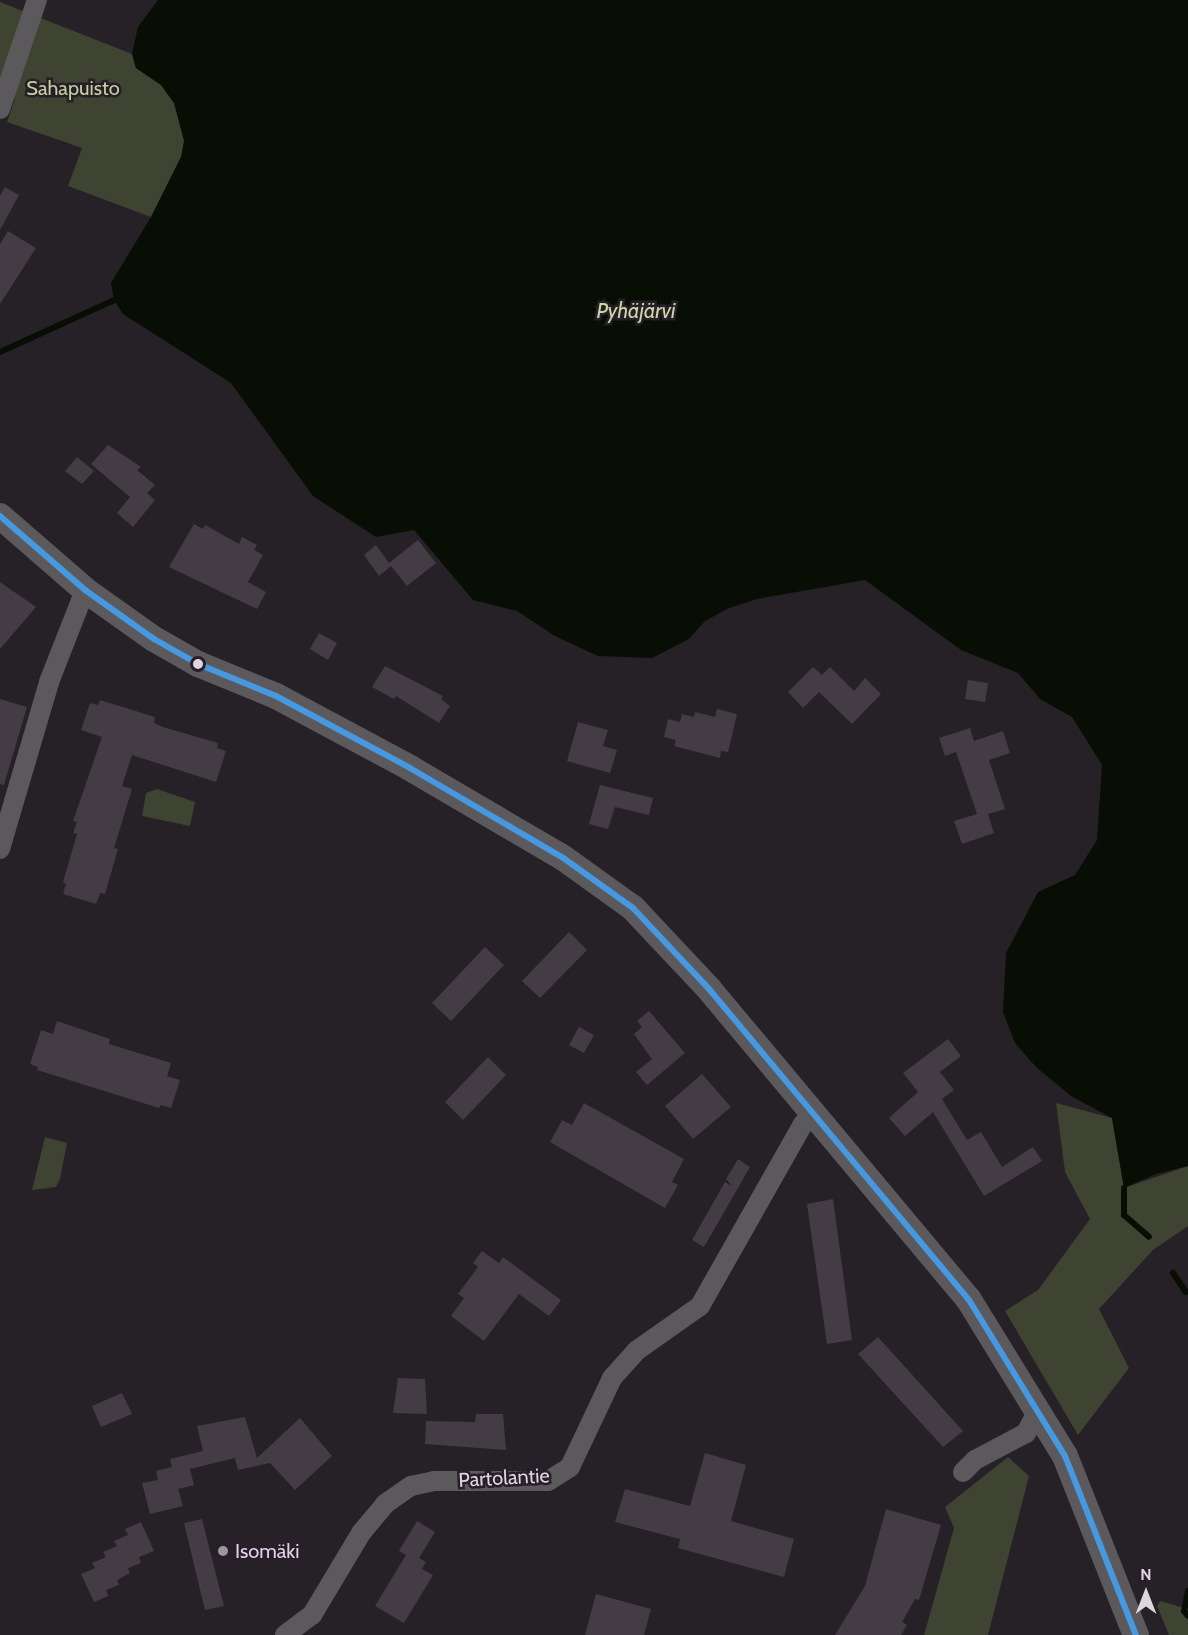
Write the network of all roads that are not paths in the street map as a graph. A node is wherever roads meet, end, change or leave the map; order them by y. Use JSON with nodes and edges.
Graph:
{"nodes":[{"id":1,"x":37,"y":0,"type":"edge"},
{"id":2,"x":0,"y":109,"type":"edge"},
{"id":3,"x":0,"y":516,"type":"edge"},
{"id":4,"x":85,"y":590,"type":"junction"},
{"id":5,"x":0,"y":849,"type":"edge"},
{"id":6,"x":817,"y":1116,"type":"junction"},
{"id":7,"x":1036,"y":1414,"type":"junction"},
{"id":8,"x":963,"y":1472,"type":"dead end"},
{"id":9,"x":285,"y":1635,"type":"edge"},
{"id":10,"x":1136,"y":1635,"type":"edge"}],
"edges":[{"from":1,"to":2,"type":"street"},
{"from":3,"to":4,"type":"street"},
{"from":4,"to":5,"type":"street"},
{"from":4,"to":6,"type":"street"},
{"from":6,"to":7,"type":"street"},
{"from":6,"to":9,"type":"street","name":"Partolantie"},
{"from":7,"to":8,"type":"street"},
{"from":7,"to":10,"type":"street"}]}
